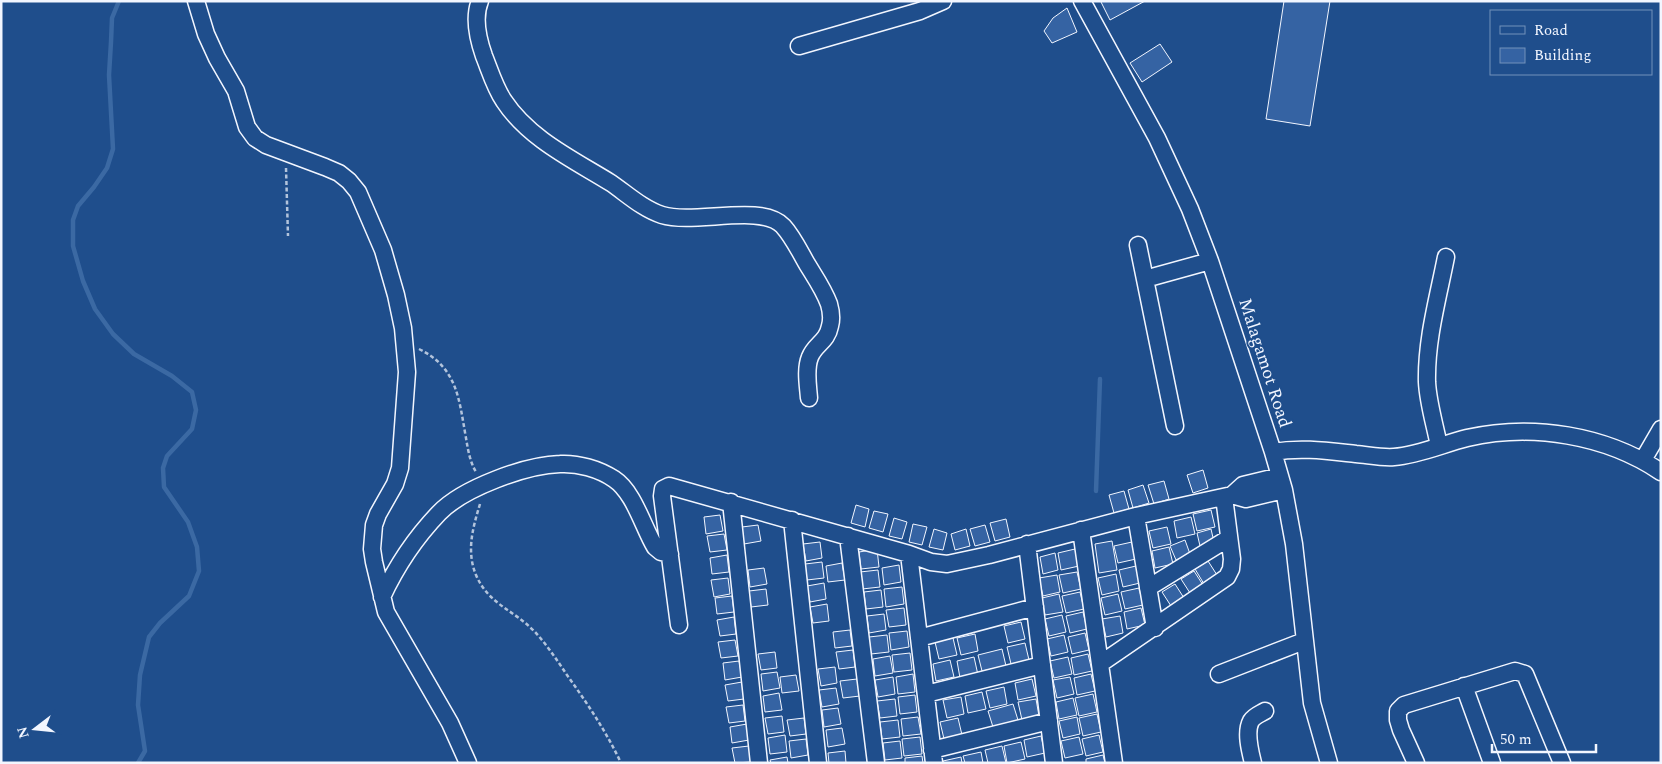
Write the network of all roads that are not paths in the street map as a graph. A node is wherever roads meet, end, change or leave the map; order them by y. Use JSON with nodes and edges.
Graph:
{"nodes":[{"id":1,"x":196,"y":1,"type":"edge"},
{"id":2,"x":480,"y":1,"type":"edge"},
{"id":3,"x":943,"y":1,"type":"edge"},
{"id":4,"x":1082,"y":1,"type":"edge"},
{"id":5,"x":799,"y":46,"type":"dead end"},
{"id":6,"x":1138,"y":245,"type":"dead end"},
{"id":7,"x":1446,"y":257,"type":"dead end"},
{"id":8,"x":1210,"y":261,"type":"junction"},
{"id":9,"x":1145,"y":278,"type":"junction"},
{"id":10,"x":809,"y":398,"type":"dead end"},
{"id":11,"x":1175,"y":426,"type":"dead end"},
{"id":12,"x":1661,"y":429,"type":"edge"},
{"id":13,"x":1439,"y":446,"type":"junction"},
{"id":14,"x":1273,"y":452,"type":"junction"},
{"id":15,"x":1643,"y":460,"type":"junction"},
{"id":16,"x":1661,"y":472,"type":"edge"},
{"id":17,"x":1282,"y":483,"type":"junction"},
{"id":18,"x":1228,"y":496,"type":"junction"},
{"id":19,"x":731,"y":502,"type":"junction"},
{"id":20,"x":1136,"y":516,"type":"junction"},
{"id":21,"x":792,"y":520,"type":"junction"},
{"id":22,"x":1081,"y":530,"type":"junction"},
{"id":23,"x":848,"y":536,"type":"junction"},
{"id":24,"x":1229,"y":538,"type":"junction"},
{"id":25,"x":1027,"y":544,"type":"junction"},
{"id":26,"x":670,"y":554,"type":"junction"},
{"id":27,"x":909,"y":554,"type":"junction"},
{"id":28,"x":1148,"y":588,"type":"junction"},
{"id":29,"x":382,"y":597,"type":"junction"},
{"id":30,"x":1035,"y":607,"type":"junction"},
{"id":31,"x":679,"y":625,"type":"dead end"},
{"id":32,"x":1155,"y":628,"type":"junction"},
{"id":33,"x":919,"y":638,"type":"junction"},
{"id":34,"x":1304,"y":641,"type":"junction"},
{"id":35,"x":1100,"y":664,"type":"junction"},
{"id":36,"x":1042,"y":665,"type":"junction"},
{"id":37,"x":1219,"y":674,"type":"dead end"},
{"id":38,"x":1464,"y":686,"type":"junction"},
{"id":39,"x":926,"y":694,"type":"junction"},
{"id":40,"x":1265,"y":711,"type":"dead end"},
{"id":41,"x":1049,"y":721,"type":"junction"},
{"id":42,"x":933,"y":756,"type":"edge"},
{"id":43,"x":468,"y":763,"type":"edge"},
{"id":44,"x":759,"y":763,"type":"edge"},
{"id":45,"x":818,"y":763,"type":"edge"},
{"id":46,"x":876,"y":763,"type":"edge"},
{"id":47,"x":1054,"y":763,"type":"edge"},
{"id":48,"x":1114,"y":763,"type":"edge"},
{"id":49,"x":1253,"y":763,"type":"edge"},
{"id":50,"x":1329,"y":763,"type":"edge"},
{"id":51,"x":1416,"y":763,"type":"edge"},
{"id":52,"x":1492,"y":763,"type":"edge"},
{"id":53,"x":1562,"y":763,"type":"edge"}],
"edges":[{"from":1,"to":29,"type":"street"},
{"from":2,"to":10,"type":"street"},
{"from":3,"to":5,"type":"street"},
{"from":4,"to":8,"type":"street","name":"Malagamot Road"},
{"from":6,"to":9,"type":"street"},
{"from":7,"to":13,"type":"street"},
{"from":8,"to":9,"type":"street"},
{"from":8,"to":14,"type":"street","name":"Malagamot Road"},
{"from":9,"to":11,"type":"street"},
{"from":12,"to":15,"type":"street"},
{"from":13,"to":14,"type":"street"},
{"from":13,"to":15,"type":"street"},
{"from":14,"to":17,"type":"street","name":"Malagamot Road"},
{"from":15,"to":16,"type":"street"},
{"from":17,"to":18,"type":"street"},
{"from":17,"to":34,"type":"street","name":"Malagamot Road"},
{"from":18,"to":20,"type":"street"},
{"from":18,"to":24,"type":"street"},
{"from":19,"to":21,"type":"street"},
{"from":19,"to":26,"type":"street"},
{"from":19,"to":44,"type":"street"},
{"from":20,"to":22,"type":"street"},
{"from":20,"to":28,"type":"street"},
{"from":21,"to":23,"type":"street"},
{"from":21,"to":45,"type":"street"},
{"from":22,"to":25,"type":"street"},
{"from":22,"to":35,"type":"street"},
{"from":23,"to":27,"type":"street"},
{"from":23,"to":46,"type":"street"},
{"from":24,"to":28,"type":"street"},
{"from":24,"to":32,"type":"street"},
{"from":25,"to":27,"type":"street"},
{"from":25,"to":30,"type":"street"},
{"from":26,"to":29,"type":"street"},
{"from":26,"to":31,"type":"street"},
{"from":27,"to":33,"type":"street"},
{"from":28,"to":32,"type":"street"},
{"from":29,"to":43,"type":"street"},
{"from":30,"to":33,"type":"street"},
{"from":30,"to":36,"type":"street"},
{"from":32,"to":35,"type":"street"},
{"from":33,"to":39,"type":"street"},
{"from":34,"to":37,"type":"street"},
{"from":34,"to":50,"type":"street","name":"Malagamot Road"},
{"from":35,"to":48,"type":"street"},
{"from":36,"to":39,"type":"street"},
{"from":36,"to":41,"type":"street"},
{"from":38,"to":51,"type":"street"},
{"from":38,"to":52,"type":"street"},
{"from":38,"to":53,"type":"street"},
{"from":39,"to":42,"type":"street"},
{"from":40,"to":49,"type":"street"},
{"from":41,"to":42,"type":"street"},
{"from":41,"to":47,"type":"street"}]}
